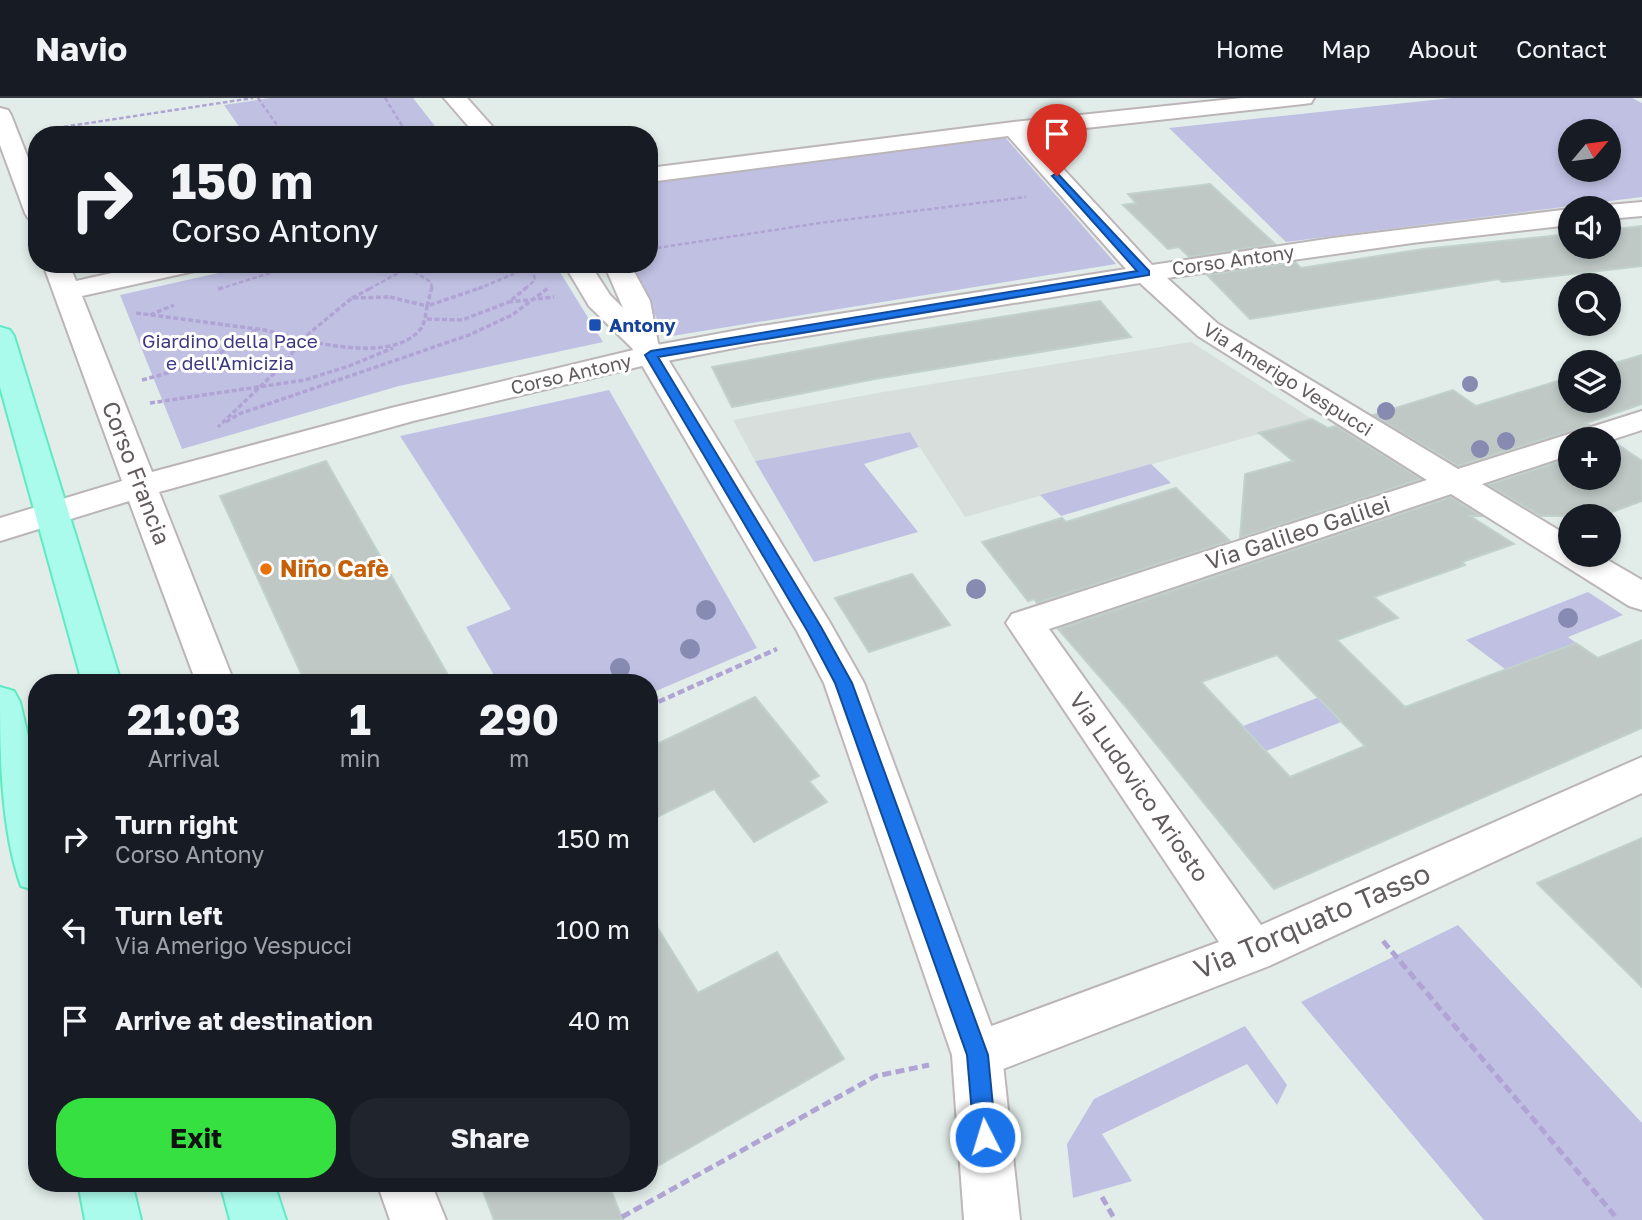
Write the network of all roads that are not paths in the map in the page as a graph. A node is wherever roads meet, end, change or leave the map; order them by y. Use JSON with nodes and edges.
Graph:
{"nodes":[{"id":1,"x":455,"y":98,"type":"edge"},
{"id":2,"x":1303,"y":98,"type":"edge"},
{"id":3,"x":4,"y":125,"type":"edge"},
{"id":4,"x":481,"y":126,"type":"edge"},
{"id":5,"x":1014,"y":129,"type":"junction"},
{"id":6,"x":658,"y":174,"type":"edge"},
{"id":7,"x":28,"y":189,"type":"edge"},
{"id":8,"x":1642,"y":209,"type":"edge"},
{"id":9,"x":1621,"y":211,"type":"edge"},
{"id":10,"x":1558,"y":217,"type":"edge"},
{"id":11,"x":143,"y":273,"type":"edge"},
{"id":12,"x":582,"y":273,"type":"edge"},
{"id":13,"x":622,"y":273,"type":"edge"},
{"id":14,"x":1145,"y":273,"type":"junction"},
{"id":15,"x":65,"y":288,"type":"edge"},
{"id":16,"x":0,"y":336,"type":"edge"},
{"id":17,"x":647,"y":349,"type":"junction"},
{"id":18,"x":1642,"y":420,"type":"edge"},
{"id":19,"x":1620,"y":427,"type":"edge"},
{"id":20,"x":1558,"y":448,"type":"edge"},
{"id":21,"x":1453,"y":482,"type":"junction"},
{"id":22,"x":140,"y":486,"type":"junction"},
{"id":23,"x":53,"y":513,"type":"junction"},
{"id":24,"x":0,"y":530,"type":"edge"},
{"id":25,"x":1558,"y":546,"type":"edge"},
{"id":26,"x":1592,"y":567,"type":"edge"},
{"id":27,"x":1642,"y":597,"type":"edge"},
{"id":28,"x":1026,"y":623,"type":"joint"},
{"id":29,"x":101,"y":674,"type":"edge"},
{"id":30,"x":212,"y":674,"type":"edge"},
{"id":31,"x":0,"y":702,"type":"edge"},
{"id":32,"x":1642,"y":774,"type":"edge"},
{"id":33,"x":28,"y":831,"type":"edge"},
{"id":34,"x":1252,"y":951,"type":"junction"},
{"id":35,"x":977,"y":1055,"type":"junction"},
{"id":36,"x":107,"y":1192,"type":"edge"},
{"id":37,"x":250,"y":1192,"type":"edge"},
{"id":38,"x":407,"y":1192,"type":"edge"},
{"id":39,"x":113,"y":1220,"type":"edge"},
{"id":40,"x":258,"y":1220,"type":"edge"},
{"id":41,"x":418,"y":1220,"type":"edge"},
{"id":42,"x":992,"y":1220,"type":"edge"}],
"edges":[{"from":1,"to":4,"type":"street"},
{"from":2,"to":5,"type":"street"},
{"from":3,"to":7,"type":"street"},
{"from":5,"to":6,"type":"street"},
{"from":5,"to":14,"type":"street","name":"Via Amerigo Vespucci"},
{"from":8,"to":9,"type":"street"},
{"from":10,"to":14,"type":"street","name":"Corso Antony"},
{"from":11,"to":15,"type":"street"},
{"from":12,"to":17,"type":"street"},
{"from":13,"to":17,"type":"street"},
{"from":14,"to":17,"type":"street","name":"Corso Antony"},
{"from":14,"to":21,"type":"street","name":"Via Amerigo Vespucci"},
{"from":15,"to":22,"type":"street","name":"Corso Francia"},
{"from":16,"to":23,"type":"main road"},
{"from":17,"to":22,"type":"street","name":"Corso Antony"},
{"from":17,"to":35,"type":"street"},
{"from":18,"to":19,"type":"street"},
{"from":20,"to":21,"type":"street","name":"Via Galileo Galilei"},
{"from":21,"to":25,"type":"street","name":"Via Amerigo Vespucci"},
{"from":21,"to":28,"type":"street","name":"Via Galileo Galilei"},
{"from":22,"to":23,"type":"street","name":"Corso Antony"},
{"from":22,"to":30,"type":"street","name":"Corso Francia"},
{"from":23,"to":24,"type":"street","name":"Corso Antony"},
{"from":23,"to":29,"type":"main road"},
{"from":26,"to":27,"type":"street","name":"Via Amerigo Vespucci"},
{"from":28,"to":34,"type":"street","name":"Via Ludovico Ariosto"},
{"from":31,"to":33,"type":"main road"},
{"from":32,"to":34,"type":"street","name":"Via Torquato Tasso"},
{"from":34,"to":35,"type":"street","name":"Via Torquato Tasso"},
{"from":35,"to":42,"type":"street"},
{"from":36,"to":39,"type":"main road"},
{"from":37,"to":40,"type":"main road"},
{"from":38,"to":41,"type":"street"}]}
